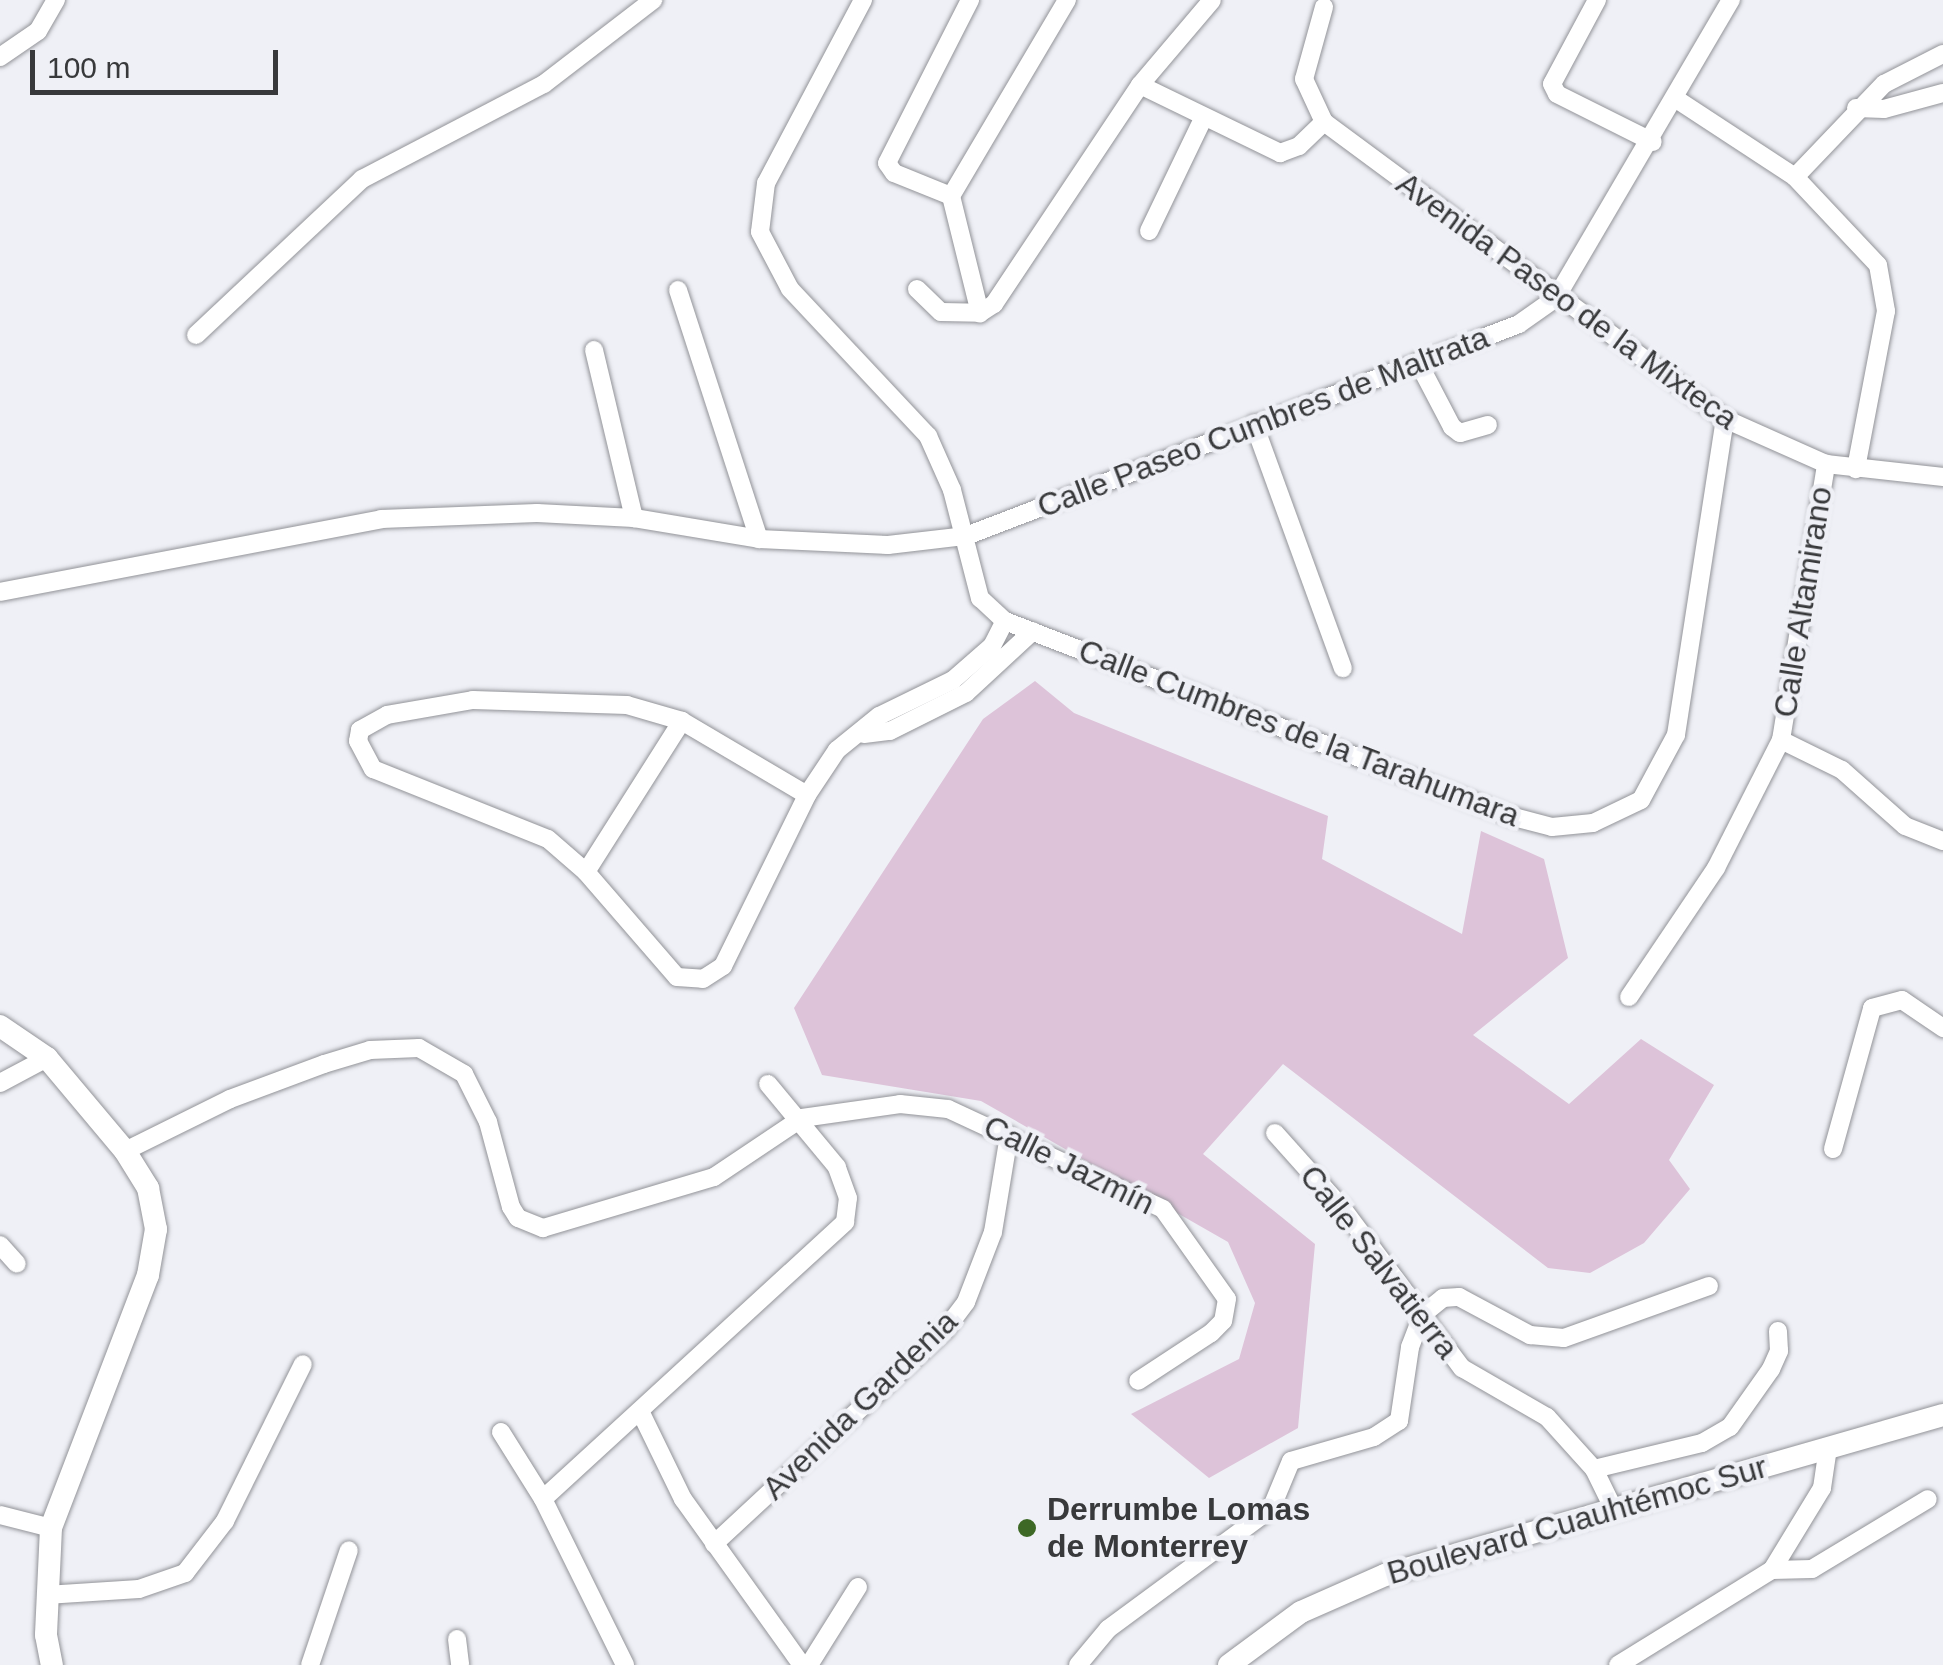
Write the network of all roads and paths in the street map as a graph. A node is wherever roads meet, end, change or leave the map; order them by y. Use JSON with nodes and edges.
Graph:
{"nodes":[{"id":1,"x":56,"y":0,"type":"edge"},
{"id":2,"x":654,"y":0,"type":"edge"},
{"id":3,"x":862,"y":0,"type":"edge"},
{"id":4,"x":970,"y":0,"type":"edge"},
{"id":5,"x":1067,"y":0,"type":"edge"},
{"id":6,"x":1212,"y":0,"type":"edge"},
{"id":7,"x":1597,"y":0,"type":"edge"},
{"id":8,"x":1731,"y":0,"type":"edge"},
{"id":9,"x":1324,"y":7,"type":"dead end"},
{"id":10,"x":1943,"y":54,"type":"edge"},
{"id":11,"x":0,"y":58,"type":"edge"},
{"id":12,"x":1140,"y":85,"type":"junction"},
{"id":13,"x":1943,"y":93,"type":"edge"},
{"id":14,"x":1676,"y":99,"type":"junction"},
{"id":15,"x":1856,"y":108,"type":"junction"},
{"id":16,"x":1203,"y":119,"type":"junction"},
{"id":17,"x":1324,"y":122,"type":"junction"},
{"id":18,"x":1652,"y":142,"type":"junction"},
{"id":19,"x":1795,"y":177,"type":"junction"},
{"id":20,"x":951,"y":196,"type":"junction"},
{"id":21,"x":1149,"y":231,"type":"dead end"},
{"id":22,"x":917,"y":289,"type":"dead end"},
{"id":23,"x":678,"y":290,"type":"dead end"},
{"id":24,"x":1556,"y":298,"type":"junction"},
{"id":25,"x":984,"y":312,"type":"junction"},
{"id":26,"x":196,"y":335,"type":"dead end"},
{"id":27,"x":594,"y":350,"type":"dead end"},
{"id":28,"x":1418,"y":362,"type":"junction"},
{"id":29,"x":1725,"y":419,"type":"junction"},
{"id":30,"x":1254,"y":424,"type":"junction"},
{"id":31,"x":1488,"y":425,"type":"dead end"},
{"id":32,"x":1826,"y":464,"type":"junction"},
{"id":33,"x":1856,"y":468,"type":"junction"},
{"id":34,"x":1943,"y":477,"type":"edge"},
{"id":35,"x":634,"y":518,"type":"junction"},
{"id":36,"x":966,"y":536,"type":"junction"},
{"id":37,"x":759,"y":538,"type":"junction"},
{"id":38,"x":0,"y":592,"type":"edge"},
{"id":39,"x":1005,"y":622,"type":"junction"},
{"id":40,"x":1034,"y":631,"type":"junction"},
{"id":41,"x":1343,"y":668,"type":"dead end"},
{"id":42,"x":682,"y":722,"type":"junction"},
{"id":43,"x":864,"y":734,"type":"junction"},
{"id":44,"x":1781,"y":740,"type":"junction"},
{"id":45,"x":807,"y":795,"type":"junction"},
{"id":46,"x":1943,"y":841,"type":"edge"},
{"id":47,"x":586,"y":872,"type":"junction"},
{"id":48,"x":1629,"y":997,"type":"dead end"},
{"id":49,"x":0,"y":1026,"type":"edge"},
{"id":50,"x":1943,"y":1028,"type":"edge"},
{"id":51,"x":47,"y":1058,"type":"junction"},
{"id":52,"x":0,"y":1084,"type":"edge"},
{"id":53,"x":768,"y":1084,"type":"dead end"},
{"id":54,"x":802,"y":1118,"type":"junction"},
{"id":55,"x":1276,"y":1132,"type":"dead end"},
{"id":56,"x":1009,"y":1135,"type":"junction"},
{"id":57,"x":1833,"y":1149,"type":"dead end"},
{"id":58,"x":125,"y":1151,"type":"junction"},
{"id":59,"x":0,"y":1245,"type":"edge"},
{"id":60,"x":17,"y":1264,"type":"dead end"},
{"id":61,"x":1709,"y":1286,"type":"dead end"},
{"id":62,"x":1422,"y":1315,"type":"junction"},
{"id":63,"x":1778,"y":1331,"type":"dead end"},
{"id":64,"x":303,"y":1364,"type":"dead end"},
{"id":65,"x":1138,"y":1381,"type":"dead end"},
{"id":66,"x":640,"y":1411,"type":"junction"},
{"id":67,"x":1943,"y":1414,"type":"edge"},
{"id":68,"x":500,"y":1432,"type":"dead end"},
{"id":69,"x":1828,"y":1448,"type":"junction"},
{"id":70,"x":1594,"y":1469,"type":"junction"},
{"id":71,"x":543,"y":1499,"type":"junction"},
{"id":72,"x":1928,"y":1499,"type":"dead end"},
{"id":73,"x":1613,"y":1508,"type":"junction"},
{"id":74,"x":0,"y":1516,"type":"edge"},
{"id":75,"x":51,"y":1528,"type":"junction"},
{"id":76,"x":714,"y":1544,"type":"junction"},
{"id":77,"x":349,"y":1550,"type":"dead end"},
{"id":78,"x":1772,"y":1570,"type":"junction"},
{"id":79,"x":858,"y":1587,"type":"dead end"},
{"id":80,"x":46,"y":1595,"type":"junction"},
{"id":81,"x":458,"y":1639,"type":"dead end"},
{"id":82,"x":52,"y":1665,"type":"edge"},
{"id":83,"x":310,"y":1665,"type":"edge"},
{"id":84,"x":460,"y":1665,"type":"edge"},
{"id":85,"x":624,"y":1665,"type":"edge"},
{"id":86,"x":802,"y":1665,"type":"edge"},
{"id":87,"x":810,"y":1665,"type":"edge"},
{"id":88,"x":1078,"y":1665,"type":"edge"},
{"id":89,"x":1230,"y":1665,"type":"edge"},
{"id":90,"x":1618,"y":1665,"type":"edge"}],
"edges":[{"from":1,"to":11,"type":"street"},
{"from":2,"to":26,"type":"street"},
{"from":3,"to":36,"type":"street"},
{"from":4,"to":20,"type":"street"},
{"from":5,"to":20,"type":"street"},
{"from":6,"to":12,"type":"street"},
{"from":7,"to":18,"type":"street"},
{"from":8,"to":14,"type":"street"},
{"from":9,"to":17,"type":"street","name":"Avenida Paseo de la Mixteca"},
{"from":10,"to":15,"type":"street"},
{"from":12,"to":16,"type":"street"},
{"from":12,"to":25,"type":"street"},
{"from":13,"to":15,"type":"street"},
{"from":14,"to":18,"type":"street"},
{"from":14,"to":19,"type":"street","name":"Calle Altamirano"},
{"from":15,"to":19,"type":"street"},
{"from":16,"to":17,"type":"street"},
{"from":16,"to":21,"type":"street"},
{"from":17,"to":24,"type":"street","name":"Avenida Paseo de la Mixteca"},
{"from":18,"to":24,"type":"street"},
{"from":19,"to":33,"type":"street","name":"Calle Altamirano"},
{"from":20,"to":25,"type":"street"},
{"from":22,"to":25,"type":"street"},
{"from":23,"to":37,"type":"street"},
{"from":24,"to":28,"type":"street","name":"Calle Paseo Cumbres de Maltrata"},
{"from":24,"to":29,"type":"street","name":"Avenida Paseo de la Mixteca"},
{"from":27,"to":35,"type":"street"},
{"from":28,"to":30,"type":"street","name":"Calle Paseo Cumbres de Maltrata"},
{"from":28,"to":31,"type":"street"},
{"from":29,"to":32,"type":"street","name":"Avenida Paseo de la Mixteca"},
{"from":29,"to":40,"type":"street","name":"Calle Cumbres de la Tarahumara"},
{"from":30,"to":36,"type":"street","name":"Calle Paseo Cumbres de Maltrata"},
{"from":30,"to":41,"type":"street"},
{"from":32,"to":33,"type":"street","name":"Avenida Paseo de la Mixteca"},
{"from":32,"to":44,"type":"street","name":"Calle Altamirano"},
{"from":33,"to":34,"type":"street","name":"Avenida Paseo de la Mixteca"},
{"from":35,"to":37,"type":"street","name":"Calle Paseo Cumbres de Maltrata"},
{"from":35,"to":38,"type":"street","name":"Calle Paseo Cumbres de Maltrata"},
{"from":36,"to":37,"type":"street","name":"Calle Paseo Cumbres de Maltrata"},
{"from":36,"to":39,"type":"street"},
{"from":39,"to":40,"type":"street","name":"Calle Cumbres de la Tarahumara"},
{"from":39,"to":43,"type":"street"},
{"from":40,"to":43,"type":"street"},
{"from":42,"to":45,"type":"street"},
{"from":42,"to":47,"type":"street"},
{"from":42,"to":47,"type":"street"},
{"from":43,"to":45,"type":"street"},
{"from":44,"to":46,"type":"street"},
{"from":44,"to":48,"type":"street","name":"Calle Altamirano"},
{"from":45,"to":47,"type":"street"},
{"from":49,"to":51,"type":"main road"},
{"from":50,"to":57,"type":"street"},
{"from":51,"to":52,"type":"street"},
{"from":51,"to":58,"type":"main road"},
{"from":53,"to":54,"type":"street"},
{"from":54,"to":56,"type":"street","name":"Calle Jazmín"},
{"from":54,"to":58,"type":"street"},
{"from":54,"to":66,"type":"street"},
{"from":55,"to":62,"type":"street","name":"Calle Salvatierra"},
{"from":56,"to":65,"type":"street","name":"Calle Jazmín"},
{"from":56,"to":76,"type":"street","name":"Avenida Gardenia"},
{"from":58,"to":75,"type":"main road"},
{"from":59,"to":60,"type":"street"},
{"from":61,"to":62,"type":"street"},
{"from":62,"to":70,"type":"street","name":"Calle Salvatierra"},
{"from":62,"to":88,"type":"street"},
{"from":63,"to":70,"type":"street"},
{"from":64,"to":80,"type":"street"},
{"from":66,"to":71,"type":"street"},
{"from":66,"to":76,"type":"street"},
{"from":67,"to":69,"type":"main road","name":"Boulevard Cuauhtémoc Sur"},
{"from":68,"to":71,"type":"street"},
{"from":69,"to":73,"type":"main road","name":"Boulevard Cuauhtémoc Sur"},
{"from":69,"to":78,"type":"street"},
{"from":70,"to":73,"type":"street","name":"Calle Salvatierra"},
{"from":71,"to":85,"type":"street"},
{"from":72,"to":78,"type":"street"},
{"from":73,"to":89,"type":"main road","name":"Boulevard Cuauhtémoc Sur"},
{"from":74,"to":75,"type":"street"},
{"from":75,"to":80,"type":"main road"},
{"from":76,"to":86,"type":"street"},
{"from":77,"to":83,"type":"street"},
{"from":78,"to":90,"type":"street"},
{"from":79,"to":87,"type":"street"},
{"from":80,"to":82,"type":"main road"},
{"from":81,"to":84,"type":"street"}]}
